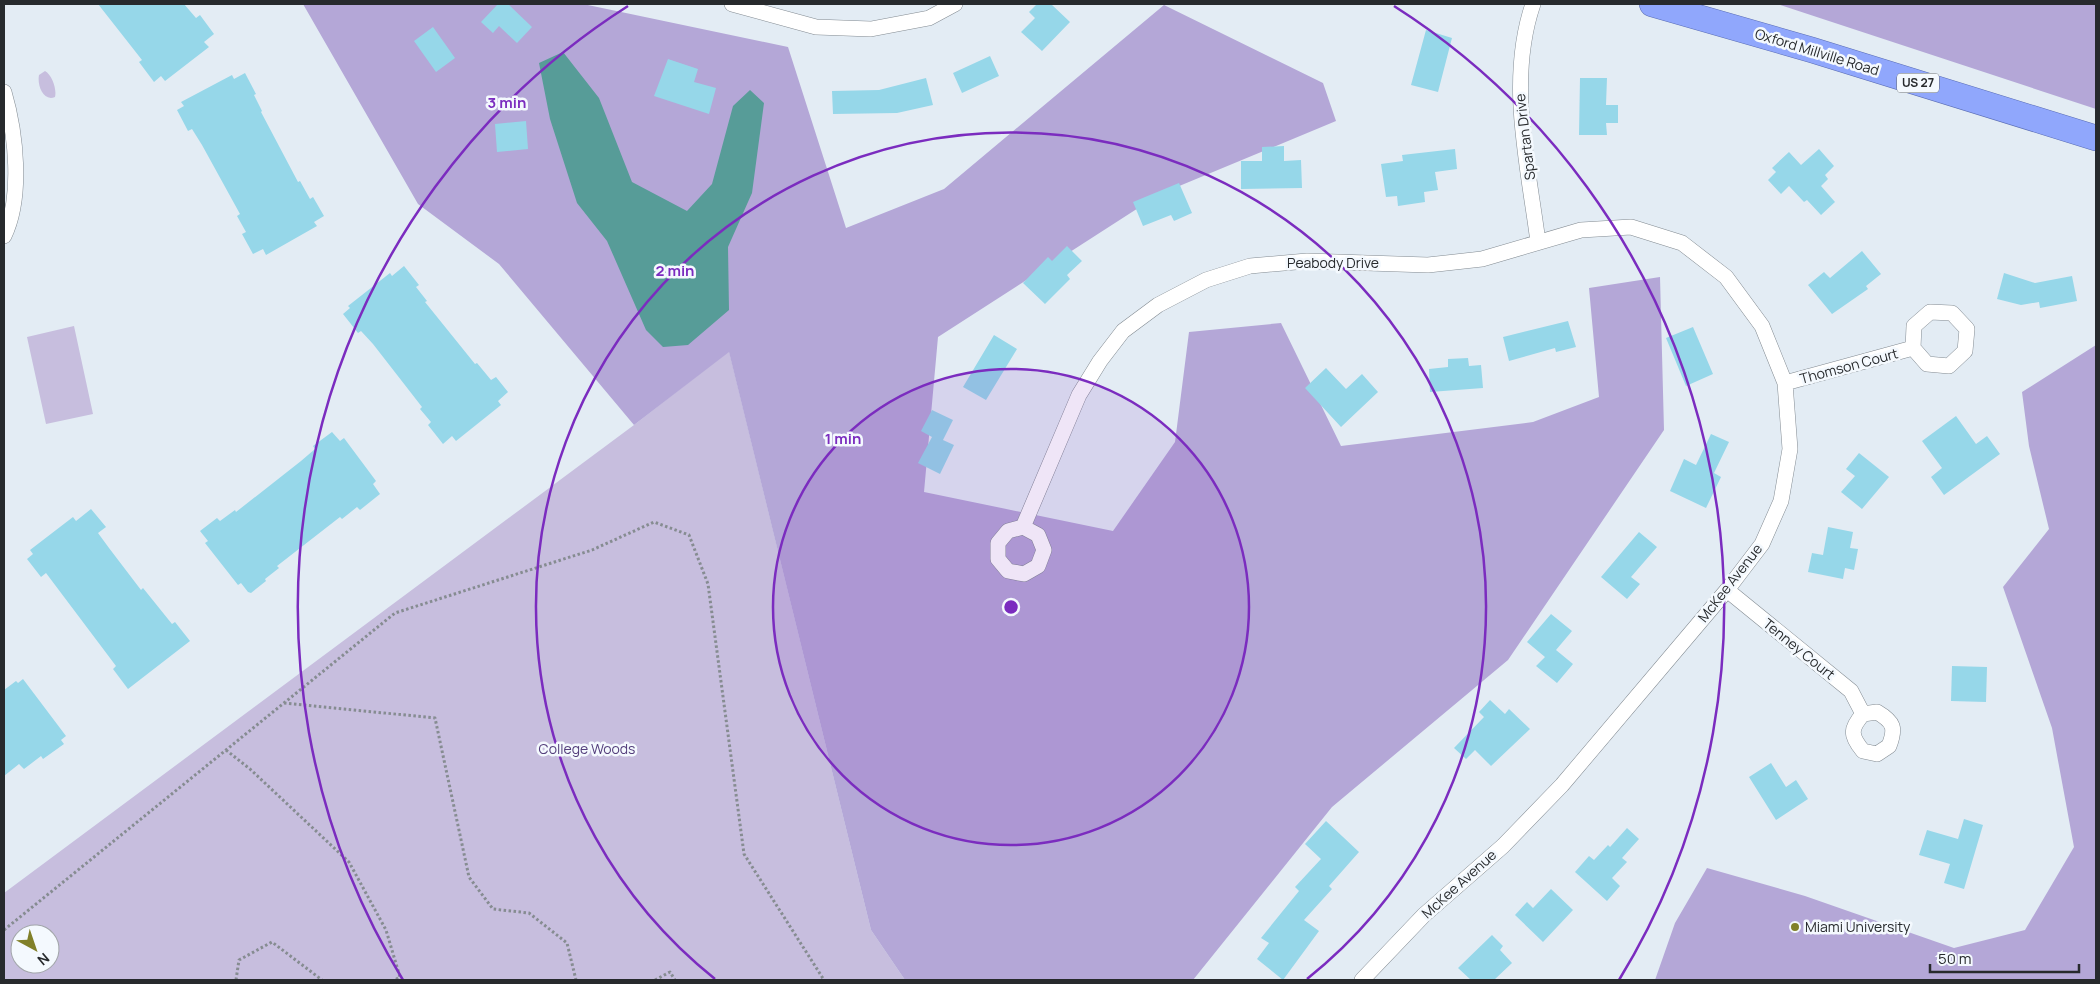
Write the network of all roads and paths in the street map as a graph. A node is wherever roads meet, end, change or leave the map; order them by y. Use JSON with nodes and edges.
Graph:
{"nodes":[{"id":1,"x":732,"y":4,"type":"edge"},
{"id":2,"x":955,"y":4,"type":"edge"},
{"id":3,"x":1533,"y":4,"type":"edge"},
{"id":4,"x":1652,"y":4,"type":"edge"},
{"id":5,"x":4,"y":92,"type":"edge"},
{"id":6,"x":2096,"y":138,"type":"edge"},
{"id":7,"x":4,"y":236,"type":"edge"},
{"id":8,"x":1538,"y":242,"type":"junction"},
{"id":9,"x":1912,"y":348,"type":"dead end"},
{"id":10,"x":1785,"y":383,"type":"junction"},
{"id":11,"x":1023,"y":527,"type":"dead end"},
{"id":12,"x":1727,"y":590,"type":"junction"},
{"id":13,"x":283,"y":703,"type":"junction"},
{"id":14,"x":1863,"y":714,"type":"dead end"},
{"id":15,"x":226,"y":750,"type":"junction"},
{"id":16,"x":4,"y":930,"type":"edge"},
{"id":17,"x":236,"y":980,"type":"edge"},
{"id":18,"x":322,"y":980,"type":"edge"},
{"id":19,"x":395,"y":980,"type":"edge"},
{"id":20,"x":576,"y":980,"type":"edge"},
{"id":21,"x":656,"y":980,"type":"edge"},
{"id":22,"x":675,"y":980,"type":"edge"},
{"id":23,"x":824,"y":980,"type":"edge"},
{"id":24,"x":1362,"y":980,"type":"edge"}],
"edges":[{"from":1,"to":2,"type":"street"},
{"from":3,"to":8,"type":"street","name":"Spartan Drive"},
{"from":4,"to":6,"type":"highway","name":"Oxford Millville Road","number":"US 27"},
{"from":5,"to":7,"type":"street"},
{"from":8,"to":10,"type":"street","name":"McKee Avenue"},
{"from":8,"to":11,"type":"street","name":"Peabody Drive"},
{"from":9,"to":10,"type":"street","name":"Thomson Court"},
{"from":10,"to":12,"type":"street","name":"McKee Avenue"},
{"from":12,"to":14,"type":"street","name":"Tenney Court"},
{"from":12,"to":24,"type":"street","name":"McKee Avenue"},
{"from":13,"to":15,"type":"path"},
{"from":13,"to":20,"type":"path"},
{"from":13,"to":23,"type":"path"},
{"from":15,"to":16,"type":"path"},
{"from":15,"to":19,"type":"path"},
{"from":17,"to":18,"type":"path"},
{"from":21,"to":22,"type":"path"}]}
